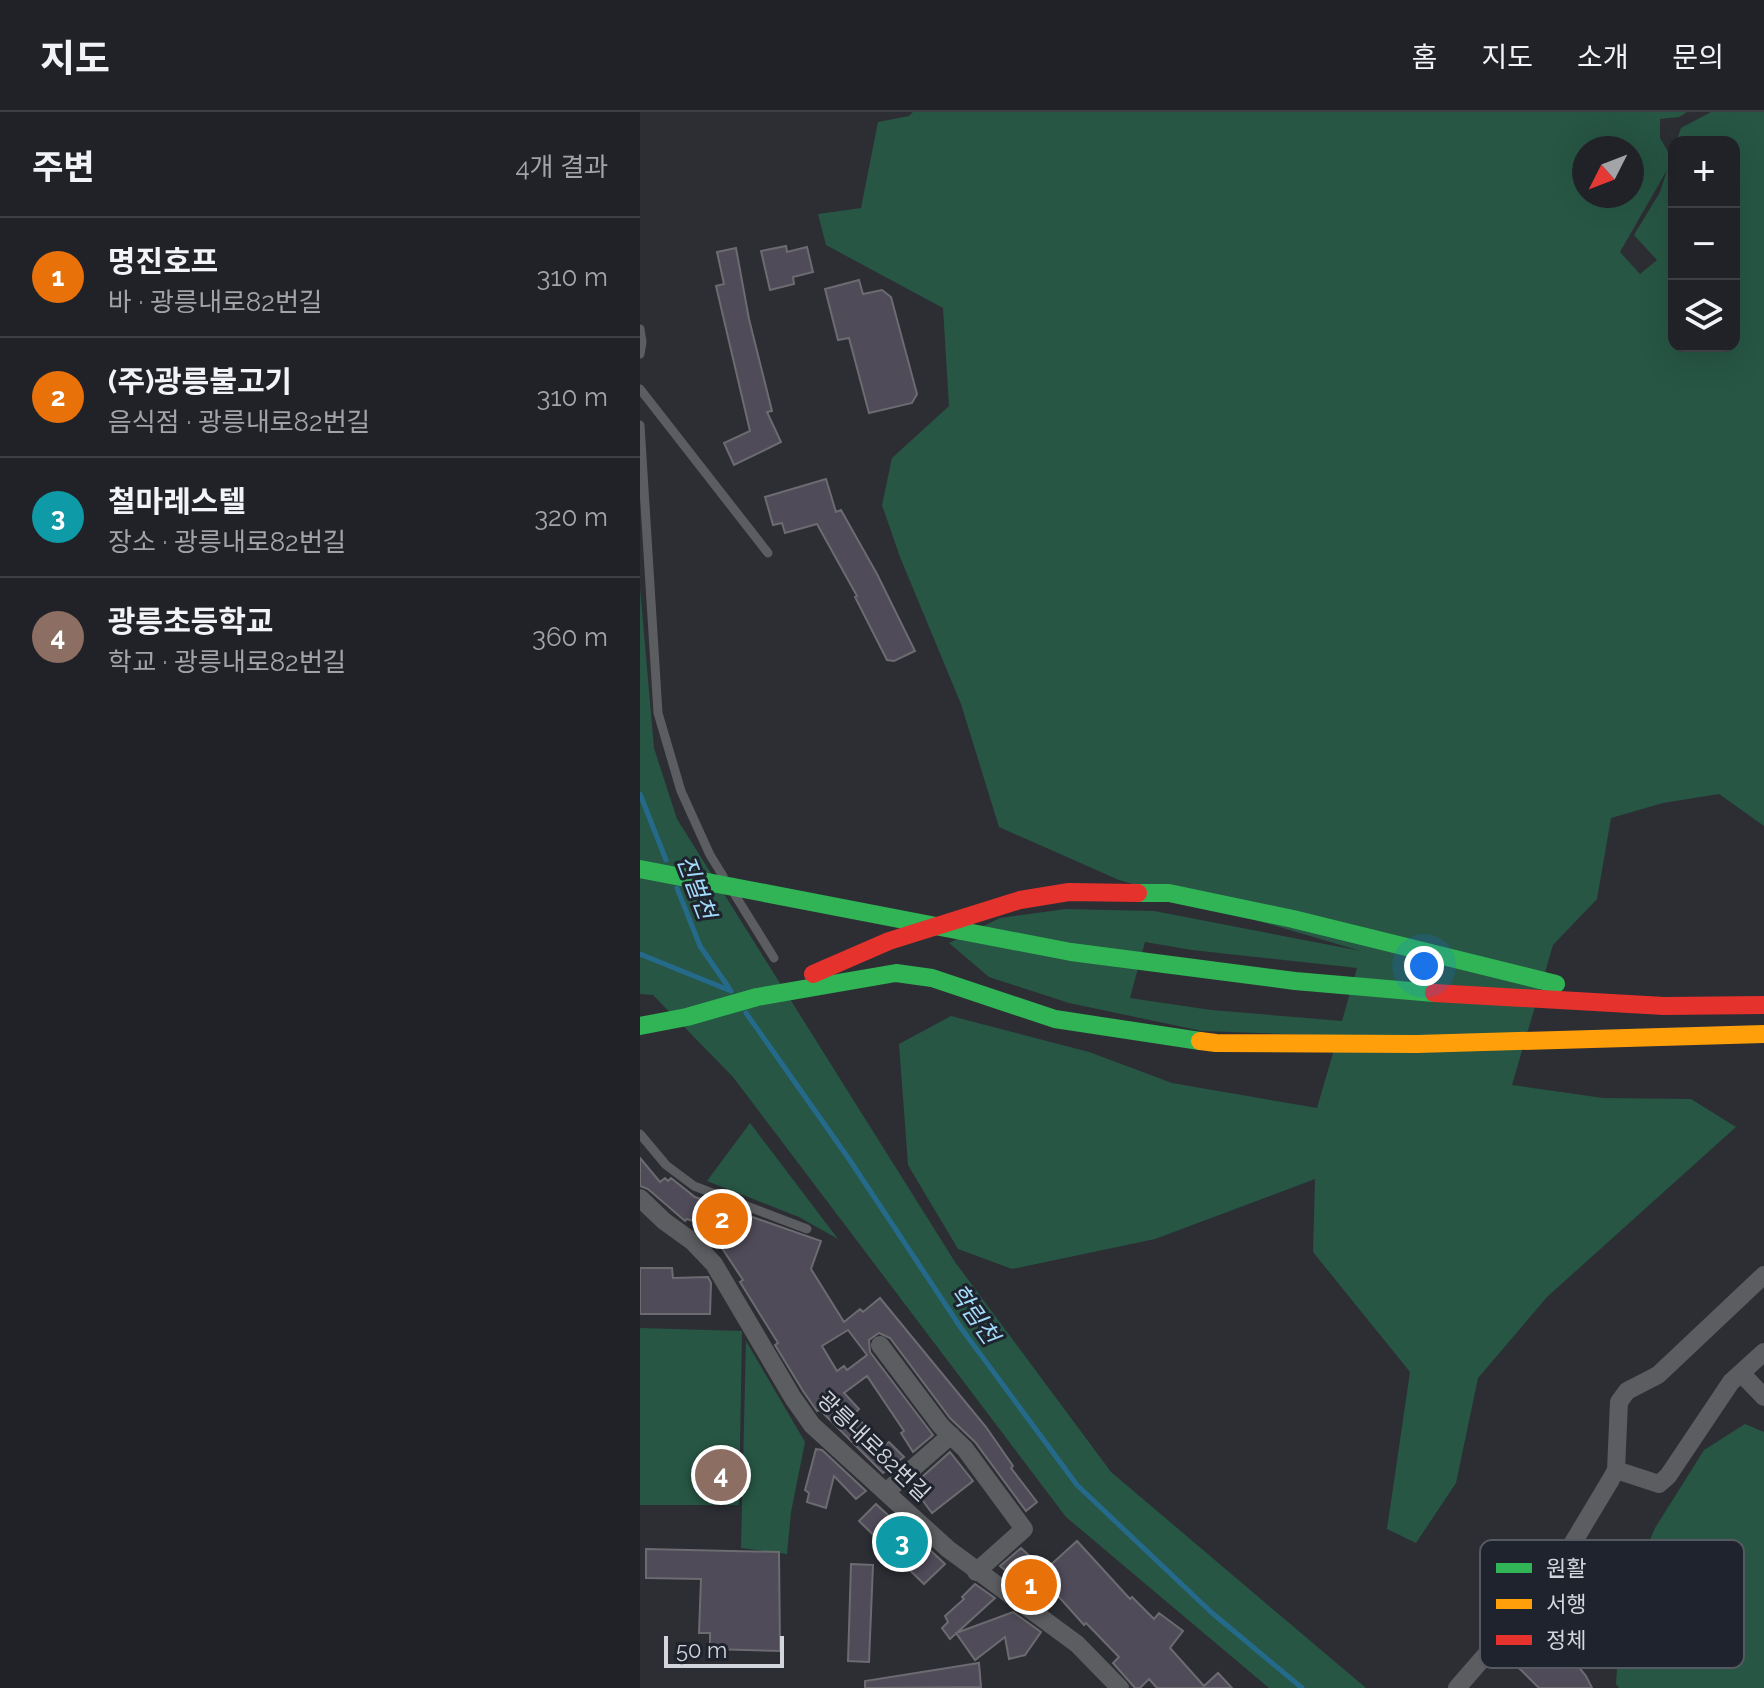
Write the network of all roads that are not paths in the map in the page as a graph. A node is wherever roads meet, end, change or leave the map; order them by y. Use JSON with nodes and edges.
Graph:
{"nodes":[{"id":1,"x":640,"y":329,"type":"edge"},
{"id":2,"x":640,"y":354,"type":"edge"},
{"id":3,"x":640,"y":389,"type":"edge"},
{"id":4,"x":640,"y":425,"type":"edge"},
{"id":5,"x":768,"y":553,"type":"dead end"},
{"id":6,"x":640,"y":869,"type":"edge"},
{"id":7,"x":718,"y":906,"type":"dead end"},
{"id":8,"x":765,"y":915,"type":"dead end"},
{"id":9,"x":856,"y":933,"type":"dead end"},
{"id":10,"x":931,"y":947,"type":"dead end"},
{"id":11,"x":774,"y":958,"type":"dead end"},
{"id":12,"x":757,"y":997,"type":"junction"},
{"id":13,"x":1764,"y":1005,"type":"edge"},
{"id":14,"x":1664,"y":1006,"type":"junction"},
{"id":15,"x":1516,"y":1023,"type":"dead end"},
{"id":16,"x":640,"y":1026,"type":"edge"},
{"id":17,"x":1764,"y":1034,"type":"edge"},
{"id":18,"x":1669,"y":1037,"type":"junction"},
{"id":19,"x":640,"y":1134,"type":"edge"},
{"id":20,"x":640,"y":1198,"type":"edge"},
{"id":21,"x":807,"y":1229,"type":"dead end"},
{"id":22,"x":1764,"y":1275,"type":"edge"},
{"id":23,"x":880,"y":1345,"type":"dead end"},
{"id":24,"x":1764,"y":1352,"type":"edge"},
{"id":25,"x":1741,"y":1373,"type":"junction"},
{"id":26,"x":1764,"y":1397,"type":"edge"},
{"id":27,"x":951,"y":1435,"type":"junction"},
{"id":28,"x":1616,"y":1470,"type":"junction"},
{"id":29,"x":887,"y":1491,"type":"junction"},
{"id":30,"x":1574,"y":1540,"type":"edge"},
{"id":31,"x":976,"y":1572,"type":"junction"},
{"id":32,"x":1480,"y":1662,"type":"edge"},
{"id":33,"x":1120,"y":1688,"type":"edge"},
{"id":34,"x":1457,"y":1688,"type":"edge"}],
"edges":[{"from":1,"to":2,"type":"lane"},
{"from":3,"to":5,"type":"lane"},
{"from":4,"to":11,"type":"lane"},
{"from":6,"to":14,"type":"highway"},
{"from":7,"to":8,"type":"highway"},
{"from":9,"to":10,"type":"highway"},
{"from":12,"to":14,"type":"highway"},
{"from":12,"to":16,"type":"highway"},
{"from":12,"to":18,"type":"highway"},
{"from":13,"to":14,"type":"highway"},
{"from":15,"to":18,"type":"highway"},
{"from":17,"to":18,"type":"highway"},
{"from":19,"to":21,"type":"lane"},
{"from":20,"to":29,"type":"street","name":"광릉내로82번길"},
{"from":22,"to":28,"type":"street"},
{"from":23,"to":27,"type":"street"},
{"from":24,"to":25,"type":"street"},
{"from":25,"to":26,"type":"street"},
{"from":25,"to":28,"type":"street"},
{"from":27,"to":29,"type":"street"},
{"from":27,"to":31,"type":"street"},
{"from":28,"to":30,"type":"street"},
{"from":29,"to":31,"type":"street","name":"광릉내로82번길"},
{"from":31,"to":33,"type":"street","name":"광릉내로82번길"},
{"from":32,"to":34,"type":"street"}]}
